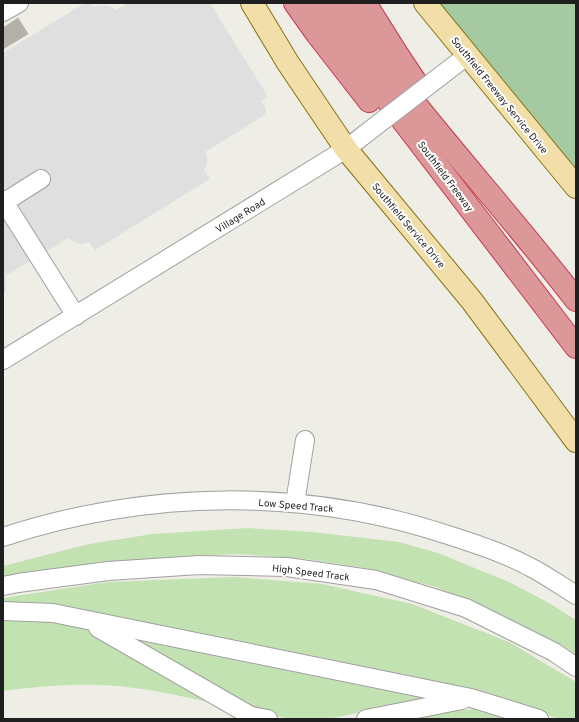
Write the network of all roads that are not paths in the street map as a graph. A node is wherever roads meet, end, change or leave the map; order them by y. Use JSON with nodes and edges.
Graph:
{"nodes":[{"id":1,"x":19,"y":3,"type":"edge"},
{"id":2,"x":252,"y":3,"type":"edge"},
{"id":3,"x":295,"y":3,"type":"edge"},
{"id":4,"x":318,"y":3,"type":"edge"},
{"id":5,"x":340,"y":3,"type":"edge"},
{"id":6,"x":365,"y":3,"type":"edge"},
{"id":7,"x":425,"y":3,"type":"edge"},
{"id":8,"x":3,"y":12,"type":"edge"},
{"id":9,"x":468,"y":55,"type":"junction"},
{"id":10,"x":346,"y":149,"type":"junction"},
{"id":11,"x":41,"y":179,"type":"dead end"},
{"id":12,"x":576,"y":187,"type":"edge"},
{"id":13,"x":3,"y":202,"type":"edge"},
{"id":14,"x":552,"y":268,"type":"junction"},
{"id":15,"x":524,"y":280,"type":"junction"},
{"id":16,"x":576,"y":300,"type":"edge"},
{"id":17,"x":76,"y":316,"type":"junction"},
{"id":18,"x":576,"y":347,"type":"edge"},
{"id":19,"x":3,"y":360,"type":"edge"},
{"id":20,"x":305,"y":440,"type":"dead end"},
{"id":21,"x":576,"y":441,"type":"edge"},
{"id":22,"x":295,"y":503,"type":"junction"},
{"id":23,"x":3,"y":537,"type":"edge"},
{"id":24,"x":3,"y":586,"type":"edge"},
{"id":25,"x":576,"y":595,"type":"edge"},
{"id":26,"x":3,"y":611,"type":"edge"},
{"id":27,"x":84,"y":620,"type":"junction"},
{"id":28,"x":576,"y":667,"type":"edge"},
{"id":29,"x":471,"y":698,"type":"junction"},
{"id":30,"x":268,"y":719,"type":"edge"},
{"id":31,"x":366,"y":719,"type":"edge"},
{"id":32,"x":539,"y":719,"type":"edge"}],
"edges":[{"from":1,"to":8,"type":"street"},
{"from":2,"to":10,"type":"main road","name":"Southfield Service Drive"},
{"from":3,"to":15,"type":"highway"},
{"from":4,"to":15,"type":"highway","name":"Southfield Freeway"},
{"from":5,"to":14,"type":"highway","name":"Southfield Freeway"},
{"from":6,"to":14,"type":"highway"},
{"from":7,"to":9,"type":"main road","name":"Southfield Freeway Service Drive"},
{"from":9,"to":10,"type":"street","name":"Village Road","bridge":true},
{"from":9,"to":12,"type":"main road","name":"Southfield Freeway Service Drive"},
{"from":10,"to":17,"type":"street","name":"Village Road"},
{"from":10,"to":21,"type":"main road","name":"Southfield Service Drive"},
{"from":11,"to":13,"type":"street"},
{"from":13,"to":17,"type":"street"},
{"from":14,"to":16,"type":"highway","name":"Southfield Freeway"},
{"from":15,"to":18,"type":"highway","name":"Southfield Freeway"},
{"from":17,"to":19,"type":"street","name":"Village Road"},
{"from":20,"to":22,"type":"street"},
{"from":22,"to":23,"type":"street","name":"Low Speed Track"},
{"from":22,"to":25,"type":"street","name":"Low Speed Track"},
{"from":24,"to":28,"type":"street","name":"High Speed Track"},
{"from":26,"to":27,"type":"street"},
{"from":27,"to":29,"type":"street"},
{"from":27,"to":30,"type":"street"},
{"from":29,"to":31,"type":"street"},
{"from":29,"to":32,"type":"street"}]}
